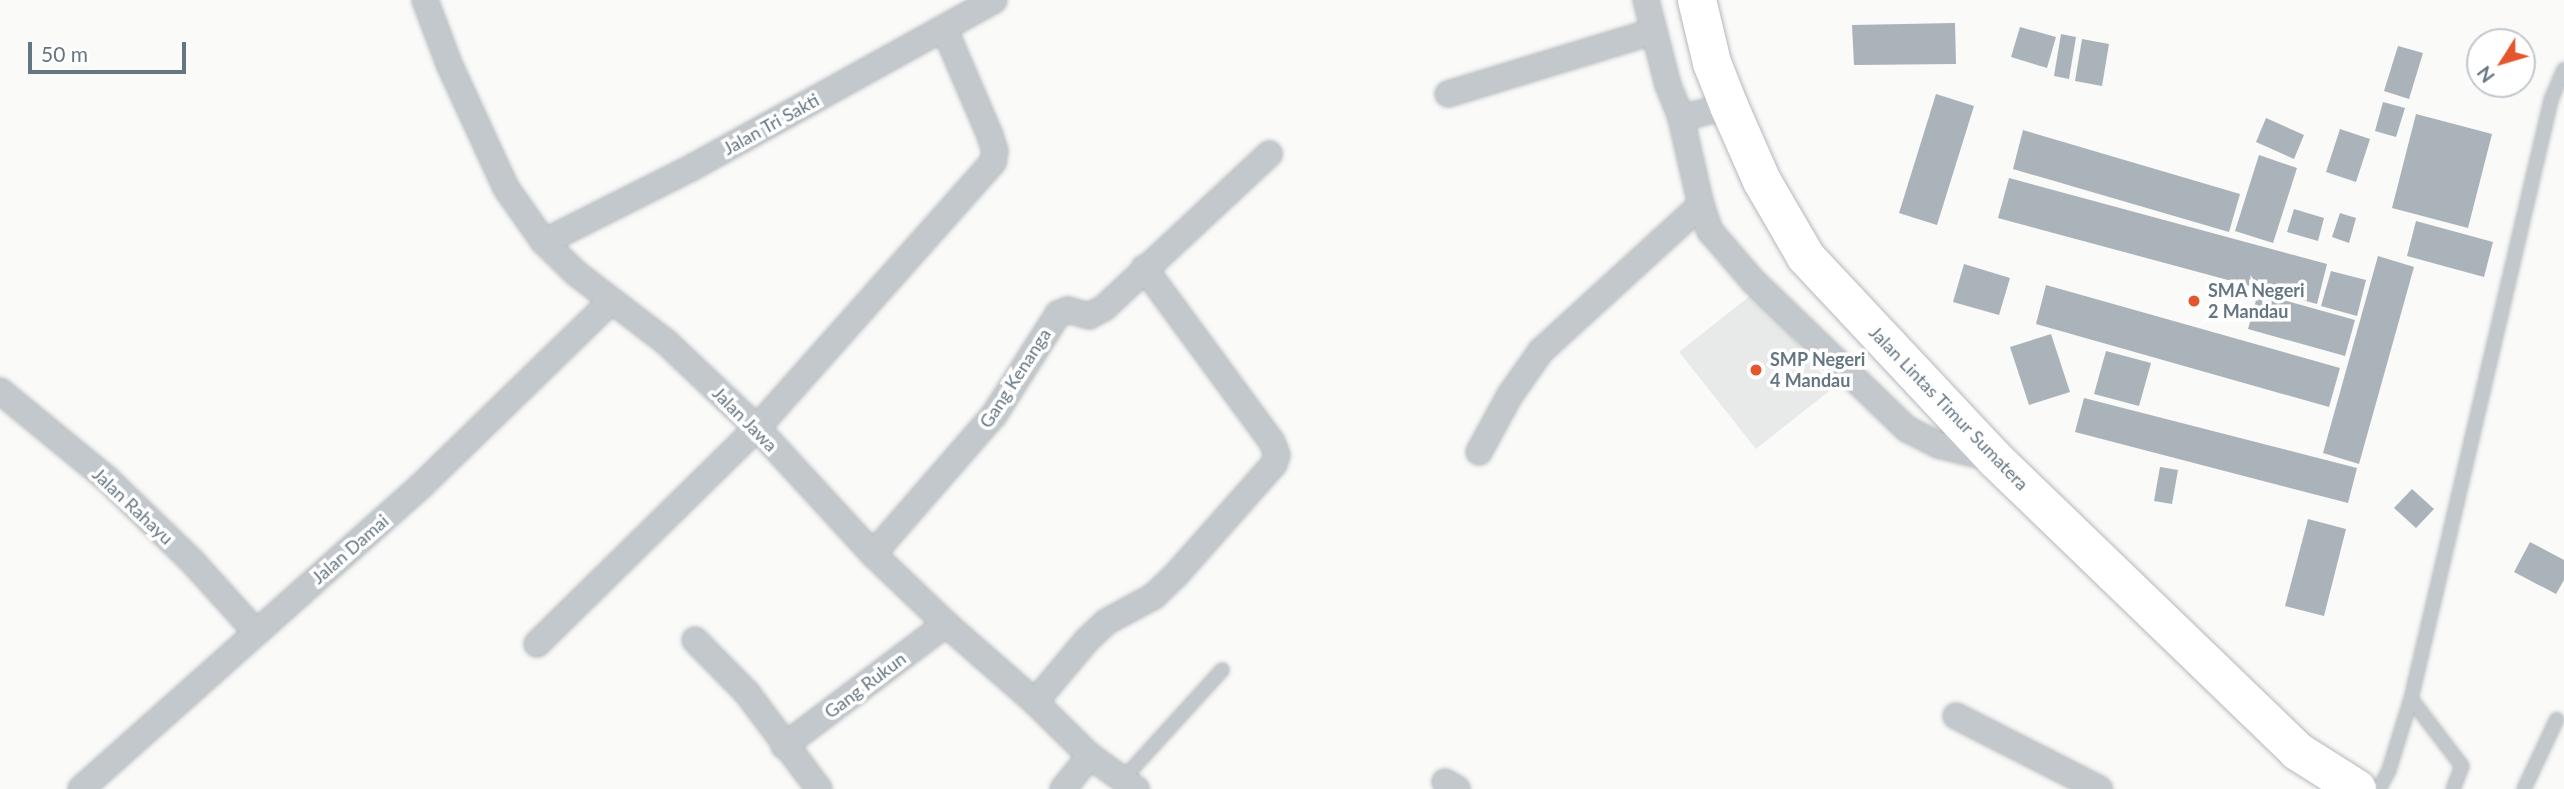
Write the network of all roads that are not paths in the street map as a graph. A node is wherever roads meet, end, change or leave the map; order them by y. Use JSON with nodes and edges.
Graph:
{"nodes":[{"id":1,"x":425,"y":0,"type":"edge"},
{"id":2,"x":994,"y":0,"type":"edge"},
{"id":3,"x":1646,"y":0,"type":"edge"},
{"id":4,"x":1697,"y":0,"type":"edge"},
{"id":5,"x":944,"y":28,"type":"junction"},
{"id":6,"x":1652,"y":32,"type":"junction"},
{"id":7,"x":2564,"y":71,"type":"edge"},
{"id":8,"x":1448,"y":94,"type":"dead end"},
{"id":9,"x":1729,"y":106,"type":"junction"},
{"id":10,"x":1682,"y":118,"type":"junction"},
{"id":11,"x":1269,"y":154,"type":"dead end"},
{"id":12,"x":1701,"y":205,"type":"junction"},
{"id":13,"x":544,"y":242,"type":"junction"},
{"id":14,"x":1144,"y":268,"type":"junction"},
{"id":15,"x":611,"y":301,"type":"junction"},
{"id":16,"x":0,"y":391,"type":"edge"},
{"id":17,"x":757,"y":428,"type":"junction"},
{"id":18,"x":1479,"y":452,"type":"dead end"},
{"id":19,"x":1995,"y":459,"type":"junction"},
{"id":20,"x":873,"y":554,"type":"junction"},
{"id":21,"x":946,"y":624,"type":"junction"},
{"id":22,"x":256,"y":632,"type":"junction"},
{"id":23,"x":695,"y":640,"type":"dead end"},
{"id":24,"x":537,"y":644,"type":"dead end"},
{"id":25,"x":1222,"y":670,"type":"dead end"},
{"id":26,"x":2411,"y":699,"type":"junction"},
{"id":27,"x":1035,"y":702,"type":"junction"},
{"id":28,"x":1956,"y":716,"type":"dead end"},
{"id":29,"x":2557,"y":719,"type":"dead end"},
{"id":30,"x":784,"y":746,"type":"junction"},
{"id":31,"x":2297,"y":751,"type":"junction"},
{"id":32,"x":1090,"y":757,"type":"junction"},
{"id":33,"x":1129,"y":785,"type":"edge"},
{"id":34,"x":2530,"y":787,"type":"edge"},
{"id":35,"x":81,"y":789,"type":"edge"},
{"id":36,"x":819,"y":789,"type":"edge"},
{"id":37,"x":1063,"y":789,"type":"edge"},
{"id":38,"x":2099,"y":789,"type":"edge"},
{"id":39,"x":2321,"y":789,"type":"edge"},
{"id":40,"x":2357,"y":789,"type":"edge"},
{"id":41,"x":2379,"y":789,"type":"edge"},
{"id":42,"x":2454,"y":789,"type":"edge"}],
"edges":[{"from":1,"to":13,"type":"street","name":"Jalan Jawa"},
{"from":2,"to":5,"type":"street","name":"Jalan Tri Sakti"},
{"from":3,"to":6,"type":"street"},
{"from":4,"to":9,"type":"highway","name":"Jalan Lintas Timur Sumatera"},
{"from":5,"to":13,"type":"street","name":"Jalan Tri Sakti"},
{"from":5,"to":17,"type":"street"},
{"from":6,"to":8,"type":"street"},
{"from":6,"to":10,"type":"street"},
{"from":7,"to":26,"type":"lane"},
{"from":9,"to":10,"type":"street"},
{"from":9,"to":19,"type":"highway","name":"Jalan Lintas Timur Sumatera"},
{"from":10,"to":12,"type":"street"},
{"from":11,"to":14,"type":"street","name":"Gang Kenanga"},
{"from":12,"to":18,"type":"street"},
{"from":12,"to":19,"type":"street"},
{"from":13,"to":15,"type":"street","name":"Jalan Jawa"},
{"from":14,"to":20,"type":"street","name":"Gang Kenanga"},
{"from":14,"to":27,"type":"street"},
{"from":15,"to":17,"type":"street","name":"Jalan Jawa"},
{"from":15,"to":22,"type":"street","name":"Jalan Damai"},
{"from":16,"to":22,"type":"street","name":"Jalan Rahayu"},
{"from":17,"to":20,"type":"street","name":"Jalan Jawa"},
{"from":17,"to":24,"type":"street"},
{"from":19,"to":31,"type":"highway","name":"Jalan Lintas Timur Sumatera"},
{"from":20,"to":21,"type":"street","name":"Jalan Jawa"},
{"from":21,"to":27,"type":"street","name":"Jalan Jawa"},
{"from":21,"to":30,"type":"street","name":"Gang Rukun"},
{"from":22,"to":35,"type":"street","name":"Jalan Damai"},
{"from":23,"to":30,"type":"street"},
{"from":25,"to":33,"type":"lane"},
{"from":26,"to":41,"type":"lane"},
{"from":26,"to":42,"type":"lane"},
{"from":27,"to":32,"type":"street","name":"Jalan Jawa"},
{"from":28,"to":38,"type":"street"},
{"from":29,"to":34,"type":"lane"},
{"from":30,"to":36,"type":"street"},
{"from":31,"to":39,"type":"highway"},
{"from":31,"to":40,"type":"highway"},
{"from":32,"to":33,"type":"street","name":"Jalan Jawa"},
{"from":32,"to":37,"type":"street"}]}
